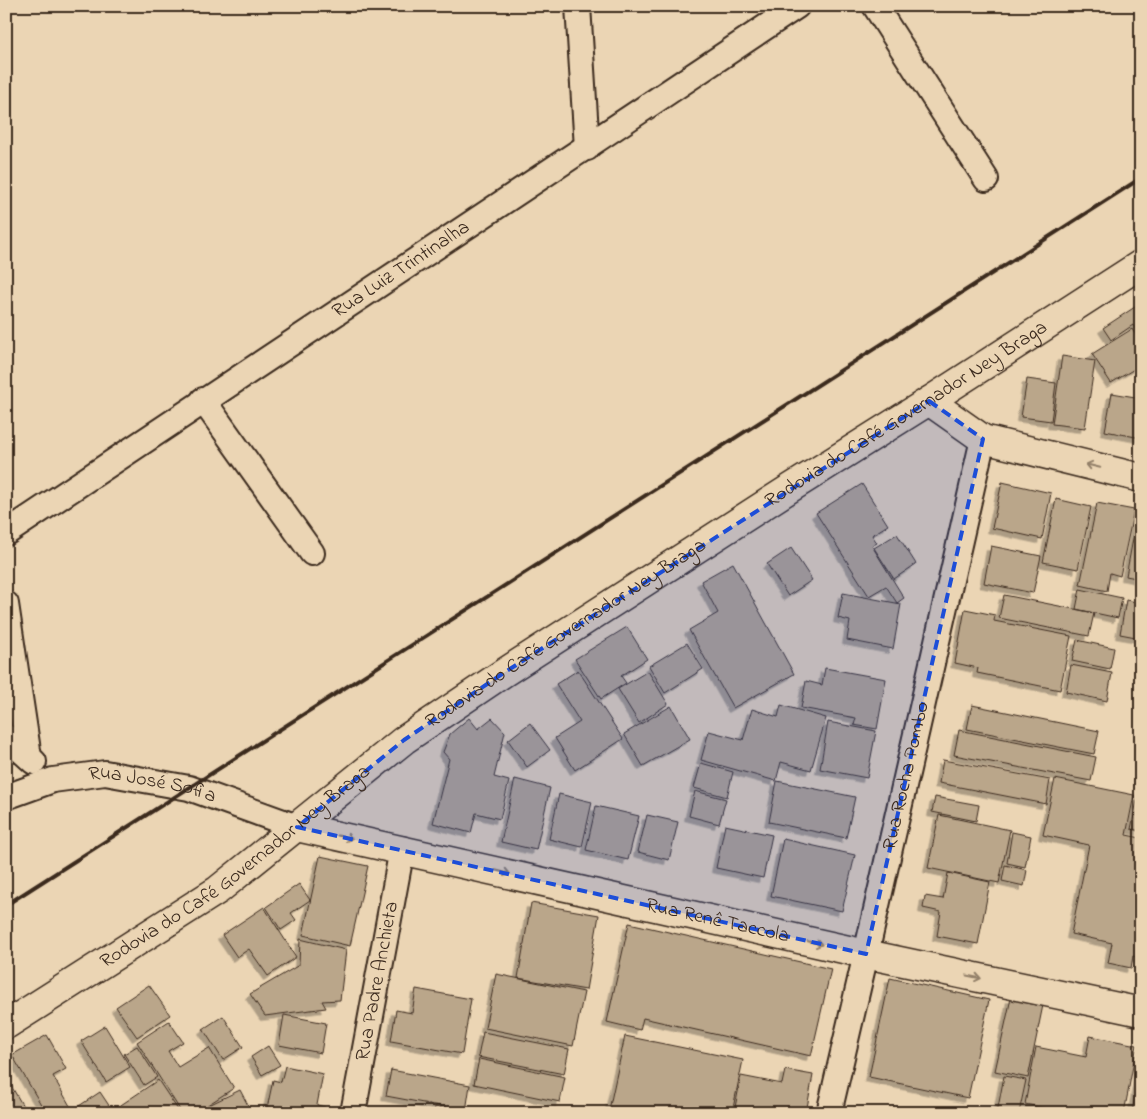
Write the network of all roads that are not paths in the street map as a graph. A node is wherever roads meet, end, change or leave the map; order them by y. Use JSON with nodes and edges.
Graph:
{"nodes":[{"id":1,"x":578,"y":6,"type":"edge"},
{"id":2,"x":797,"y":6,"type":"edge"},
{"id":3,"x":875,"y":6,"type":"edge"},
{"id":4,"x":587,"y":148,"type":"junction"},
{"id":5,"x":986,"y":179,"type":"dead end"},
{"id":6,"x":1141,"y":264,"type":"edge"},
{"id":7,"x":203,"y":400,"type":"junction"},
{"id":8,"x":929,"y":402,"type":"junction"},
{"id":9,"x":982,"y":439,"type":"junction"},
{"id":10,"x":1141,"y":478,"type":"edge"},
{"id":11,"x":6,"y":534,"type":"edge"},
{"id":12,"x":312,"y":553,"type":"dead end"},
{"id":13,"x":6,"y":604,"type":"edge"},
{"id":14,"x":6,"y":737,"type":"edge"},
{"id":15,"x":29,"y":757,"type":"junction"},
{"id":16,"x":53,"y":780,"type":"junction"},
{"id":17,"x":6,"y":797,"type":"edge"},
{"id":18,"x":297,"y":827,"type":"junction"},
{"id":19,"x":402,"y":849,"type":"junction"},
{"id":20,"x":866,"y":954,"type":"junction"},
{"id":21,"x":1141,"y":1012,"type":"edge"},
{"id":22,"x":6,"y":1025,"type":"edge"},
{"id":23,"x":353,"y":1113,"type":"edge"},
{"id":24,"x":829,"y":1113,"type":"edge"}],
"edges":[{"from":1,"to":4,"type":"street"},
{"from":2,"to":4,"type":"street","name":"Rua Luiz Trintinalha"},
{"from":3,"to":5,"type":"street"},
{"from":4,"to":7,"type":"street","name":"Rua Luiz Trintinalha"},
{"from":6,"to":8,"type":"main road","name":"Rodovia do Café Governador Ney Braga"},
{"from":7,"to":11,"type":"street","name":"Rua Luiz Trintinalha"},
{"from":7,"to":12,"type":"street"},
{"from":8,"to":9,"type":"main road"},
{"from":8,"to":18,"type":"main road","name":"Rodovia do Café Governador Ney Braga"},
{"from":10,"to":9,"type":"main road","one_way":true},
{"from":9,"to":20,"type":"street","name":"Rua Rocha Pombo"},
{"from":13,"to":15,"type":"street"},
{"from":14,"to":15,"type":"street"},
{"from":15,"to":16,"type":"street"},
{"from":16,"to":17,"type":"street","name":"Rua José Sofia"},
{"from":16,"to":18,"type":"street","name":"Rua José Sofia"},
{"from":18,"to":19,"type":"main road","name":"Rua Renê Taccola","one_way":true},
{"from":18,"to":22,"type":"main road","name":"Rodovia do Café Governador Ney Braga"},
{"from":19,"to":20,"type":"main road","name":"Rua Renê Taccola","one_way":true},
{"from":19,"to":23,"type":"street","name":"Rua Padre Anchieta"},
{"from":20,"to":21,"type":"main road","name":"Rua Renê Taccola","one_way":true},
{"from":20,"to":24,"type":"street","name":"Rua Rocha Pombo"}]}
